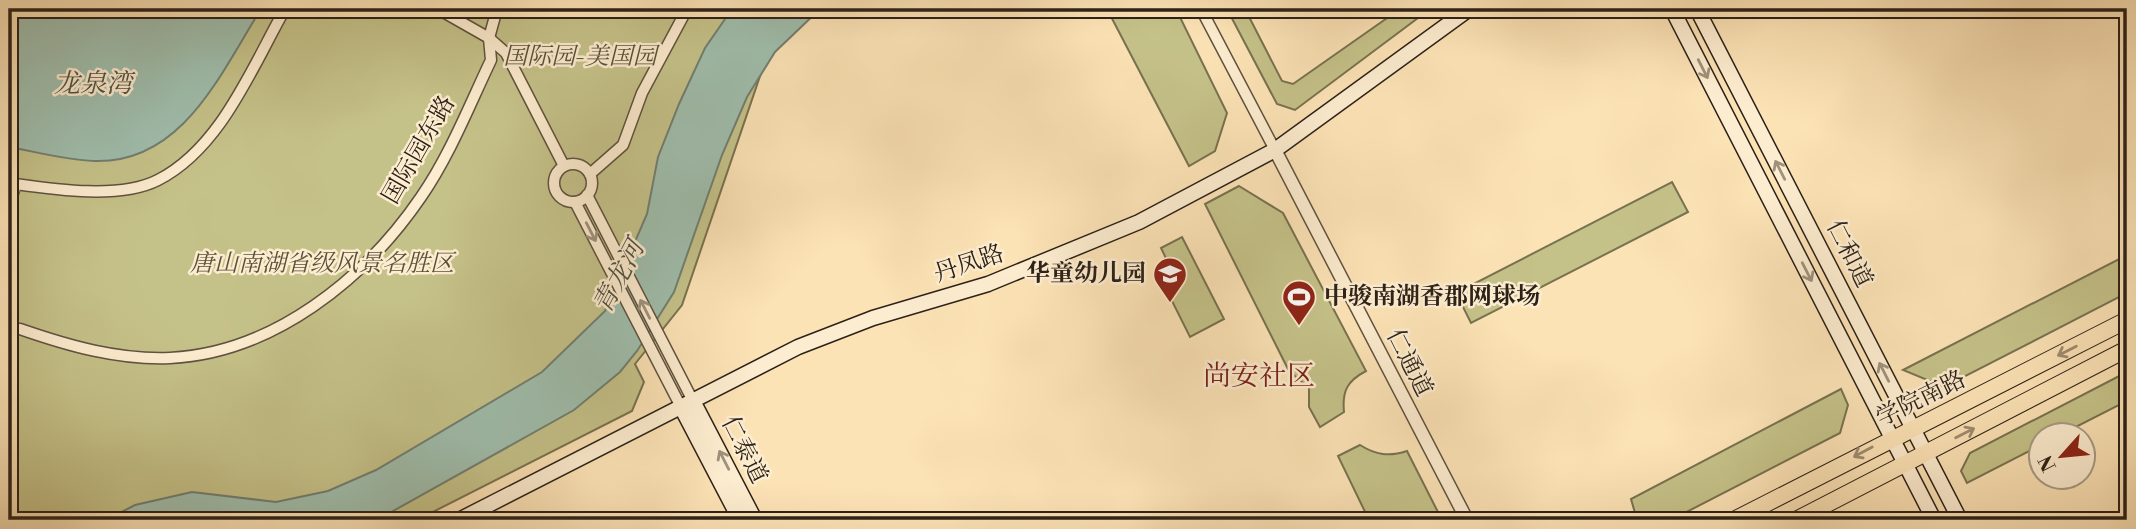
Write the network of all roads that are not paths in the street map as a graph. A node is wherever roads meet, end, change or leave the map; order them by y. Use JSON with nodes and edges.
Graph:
{"nodes":[{"id":1,"x":285,"y":9,"type":"edge"},
{"id":2,"x":439,"y":9,"type":"edge"},
{"id":3,"x":497,"y":9,"type":"edge"},
{"id":4,"x":687,"y":9,"type":"edge"},
{"id":5,"x":1200,"y":9,"type":"edge"},
{"id":6,"x":1469,"y":9,"type":"edge"},
{"id":7,"x":1672,"y":9,"type":"edge"},
{"id":8,"x":1697,"y":9,"type":"edge"},
{"id":9,"x":489,"y":38,"type":"junction"},
{"id":10,"x":1275,"y":150,"type":"junction"},
{"id":11,"x":565,"y":166,"type":"junction"},
{"id":12,"x":590,"y":174,"type":"junction"},
{"id":13,"x":13,"y":184,"type":"edge"},
{"id":14,"x":587,"y":195,"type":"junction"},
{"id":15,"x":575,"y":202,"type":"junction"},
{"id":16,"x":9,"y":211,"type":"edge"},
{"id":17,"x":2127,"y":320,"type":"edge"},
{"id":18,"x":9,"y":322,"type":"edge"},
{"id":19,"x":20,"y":329,"type":"joint"},
{"id":20,"x":2127,"y":349,"type":"edge"},
{"id":21,"x":687,"y":404,"type":"junction"},
{"id":22,"x":1914,"y":430,"type":"junction"},
{"id":23,"x":1892,"y":438,"type":"junction"},
{"id":24,"x":1926,"y":453,"type":"junction"},
{"id":25,"x":1905,"y":464,"type":"junction"},
{"id":26,"x":459,"y":520,"type":"edge"},
{"id":27,"x":740,"y":520,"type":"edge"},
{"id":28,"x":755,"y":520,"type":"edge"},
{"id":29,"x":1467,"y":520,"type":"edge"},
{"id":30,"x":1734,"y":520,"type":"edge"},
{"id":31,"x":1796,"y":520,"type":"edge"},
{"id":32,"x":1934,"y":520,"type":"edge"},
{"id":33,"x":1960,"y":520,"type":"edge"}],
"edges":[{"from":1,"to":13,"type":"street"},
{"from":2,"to":9,"type":"street"},
{"from":3,"to":9,"type":"street","name":"国际园东路"},
{"from":4,"to":12,"type":"street"},
{"from":5,"to":10,"type":"street"},
{"from":6,"to":10,"type":"main road","name":"丹凤路"},
{"from":7,"to":23,"type":"main road","name":"仁和道","one_way":true},
{"from":22,"to":8,"type":"main road","name":"仁和道","one_way":true},
{"from":9,"to":11,"type":"street"},
{"from":9,"to":19,"type":"street","name":"国际园东路"},
{"from":10,"to":21,"type":"main road","name":"丹凤路"},
{"from":10,"to":29,"type":"street","name":"仁通道"},
{"from":11,"to":12,"type":"street"},
{"from":11,"to":15,"type":"street"},
{"from":12,"to":14,"type":"street"},
{"from":13,"to":16,"type":"street"},
{"from":14,"to":15,"type":"street"},
{"from":21,"to":14,"type":"street","one_way":true},
{"from":15,"to":21,"type":"street","one_way":true},
{"from":17,"to":22,"type":"main road","name":"学院南路","one_way":true},
{"from":18,"to":19,"type":"street"},
{"from":24,"to":20,"type":"main road","name":"学院南路","one_way":true},
{"from":21,"to":26,"type":"main road","name":"丹凤路"},
{"from":21,"to":27,"type":"main road","name":"仁泰道"},
{"from":28,"to":21,"type":"main road","name":"仁泰道","one_way":true},
{"from":22,"to":23,"type":"main road","name":"学院南路"},
{"from":22,"to":24,"type":"main road","name":"仁和道"},
{"from":23,"to":25,"type":"main road","name":"仁和道"},
{"from":23,"to":30,"type":"main road","name":"学院南路","one_way":true},
{"from":24,"to":25,"type":"main road","name":"学院南路"},
{"from":24,"to":33,"type":"main road","name":"仁和道"},
{"from":25,"to":31,"type":"main road","name":"学院南路"},
{"from":25,"to":32,"type":"main road","name":"仁和道"}]}
